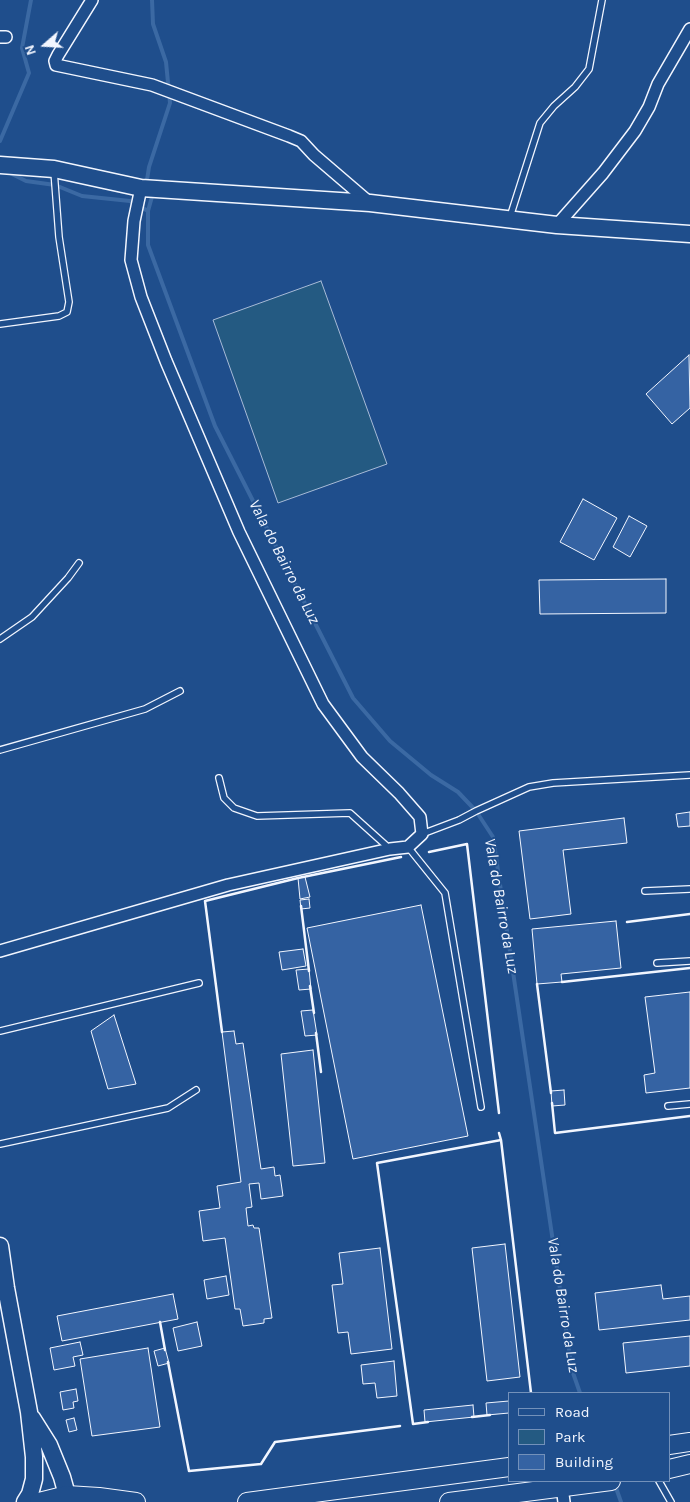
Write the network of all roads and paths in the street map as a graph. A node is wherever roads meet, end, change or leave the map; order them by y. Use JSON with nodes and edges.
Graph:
{"nodes":[{"id":1,"x":92,"y":0,"type":"edge"},
{"id":2,"x":602,"y":0,"type":"edge"},
{"id":3,"x":690,"y":29,"type":"edge"},
{"id":4,"x":0,"y":165,"type":"edge"},
{"id":5,"x":54,"y":169,"type":"junction"},
{"id":6,"x":141,"y":188,"type":"junction"},
{"id":7,"x":370,"y":203,"type":"junction"},
{"id":8,"x":509,"y":219,"type":"junction"},
{"id":9,"x":556,"y":225,"type":"junction"},
{"id":10,"x":690,"y":234,"type":"edge"},
{"id":11,"x":0,"y":324,"type":"edge"},
{"id":12,"x":79,"y":563,"type":"dead end"},
{"id":13,"x":0,"y":639,"type":"edge"},
{"id":14,"x":180,"y":691,"type":"dead end"},
{"id":15,"x":0,"y":750,"type":"edge"},
{"id":16,"x":690,"y":775,"type":"edge"},
{"id":17,"x":219,"y":778,"type":"dead end"},
{"id":18,"x":422,"y":834,"type":"junction"},
{"id":19,"x":408,"y":847,"type":"junction"},
{"id":20,"x":390,"y":849,"type":"junction"},
{"id":21,"x":690,"y":889,"type":"edge"},
{"id":22,"x":646,"y":891,"type":"dead end"},
{"id":23,"x":0,"y":950,"type":"edge"},
{"id":24,"x":690,"y":961,"type":"edge"},
{"id":25,"x":657,"y":963,"type":"dead end"},
{"id":26,"x":199,"y":983,"type":"dead end"},
{"id":27,"x":0,"y":1031,"type":"edge"},
{"id":28,"x":196,"y":1090,"type":"dead end"},
{"id":29,"x":690,"y":1104,"type":"edge"},
{"id":30,"x":668,"y":1106,"type":"dead end"},
{"id":31,"x":481,"y":1107,"type":"dead end"},
{"id":32,"x":0,"y":1144,"type":"edge"},
{"id":33,"x":0,"y":1246,"type":"edge"},
{"id":34,"x":29,"y":1412,"type":"junction"},
{"id":35,"x":690,"y":1442,"type":"edge"},
{"id":36,"x":670,"y":1445,"type":"edge"},
{"id":37,"x":690,"y":1464,"type":"edge"},
{"id":38,"x":508,"y":1467,"type":"edge"},
{"id":39,"x":670,"y":1469,"type":"edge"},
{"id":40,"x":604,"y":1482,"type":"edge"},
{"id":41,"x":660,"y":1482,"type":"edge"},
{"id":42,"x":563,"y":1494,"type":"edge"},
{"id":43,"x":66,"y":1499,"type":"edge"},
{"id":44,"x":25,"y":1502,"type":"edge"},
{"id":45,"x":39,"y":1502,"type":"edge"},
{"id":46,"x":136,"y":1502,"type":"edge"},
{"id":47,"x":247,"y":1502,"type":"edge"},
{"id":48,"x":449,"y":1502,"type":"edge"},
{"id":49,"x":671,"y":1502,"type":"edge"}],
"edges":[{"from":1,"to":7,"type":"street"},
{"from":2,"to":8,"type":"lane"},
{"from":3,"to":9,"type":"street"},
{"from":4,"to":5,"type":"street"},
{"from":5,"to":6,"type":"street"},
{"from":5,"to":11,"type":"lane"},
{"from":6,"to":7,"type":"street"},
{"from":6,"to":18,"type":"street"},
{"from":7,"to":8,"type":"street"},
{"from":8,"to":9,"type":"street"},
{"from":9,"to":10,"type":"street"},
{"from":12,"to":13,"type":"lane"},
{"from":14,"to":15,"type":"lane"},
{"from":16,"to":18,"type":"lane"},
{"from":17,"to":20,"type":"lane"},
{"from":18,"to":19,"type":"street"},
{"from":19,"to":20,"type":"street"},
{"from":19,"to":31,"type":"lane"},
{"from":20,"to":23,"type":"street"},
{"from":21,"to":22,"type":"lane"},
{"from":24,"to":25,"type":"lane"},
{"from":26,"to":27,"type":"lane"},
{"from":28,"to":32,"type":"lane"},
{"from":29,"to":30,"type":"lane"},
{"from":33,"to":34,"type":"street"},
{"from":34,"to":43,"type":"street"},
{"from":34,"to":44,"type":"street"},
{"from":35,"to":36,"type":"main road"},
{"from":37,"to":39,"type":"main road"},
{"from":38,"to":47,"type":"main road"},
{"from":40,"to":42,"type":"main road"},
{"from":41,"to":49,"type":"lane"},
{"from":42,"to":48,"type":"main road"},
{"from":43,"to":45,"type":"main road"},
{"from":43,"to":46,"type":"main road"}]}
